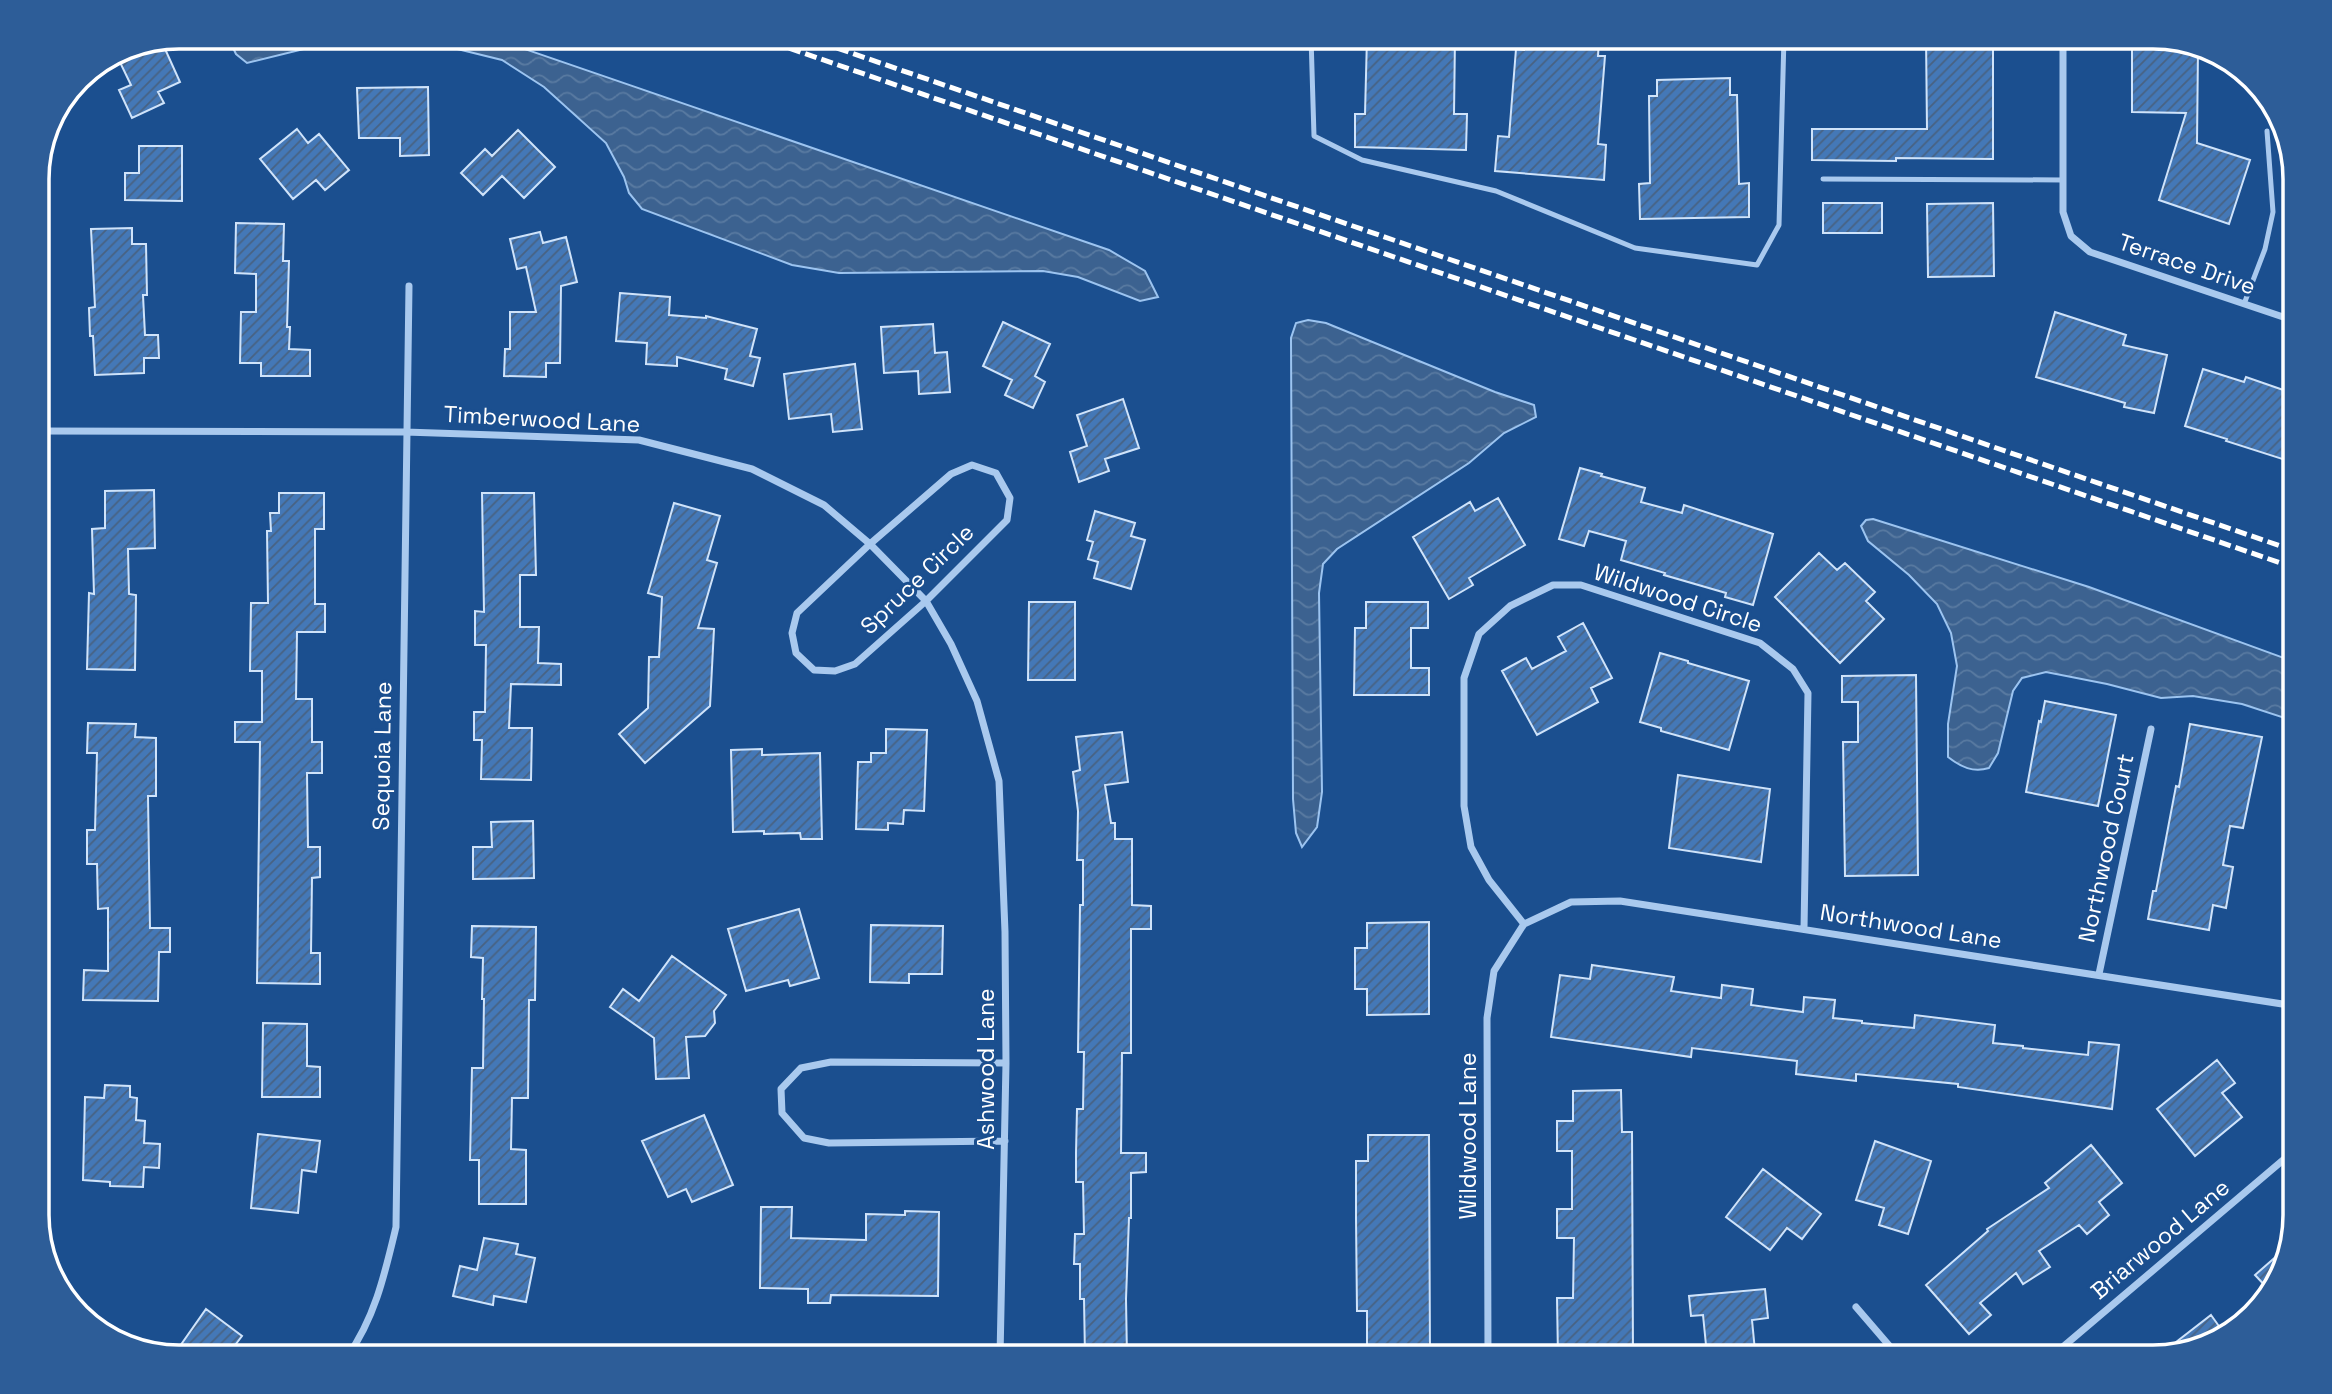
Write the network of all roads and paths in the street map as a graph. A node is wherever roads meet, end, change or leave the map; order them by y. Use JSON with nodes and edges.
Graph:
{"nodes":[{"id":1,"x":1311,"y":49,"type":"edge"},
{"id":2,"x":1784,"y":49,"type":"edge"},
{"id":3,"x":2063,"y":49,"type":"edge"},
{"id":4,"x":2267,"y":131,"type":"dead end"},
{"id":5,"x":1823,"y":179,"type":"dead end"},
{"id":6,"x":2063,"y":180,"type":"junction"},
{"id":7,"x":409,"y":286,"type":"dead end"},
{"id":8,"x":2244,"y":304,"type":"junction"},
{"id":9,"x":2283,"y":317,"type":"edge"},
{"id":10,"x":49,"y":431,"type":"edge"},
{"id":11,"x":405,"y":432,"type":"junction"},
{"id":12,"x":870,"y":544,"type":"junction"},
{"id":13,"x":926,"y":601,"type":"junction"},
{"id":14,"x":2151,"y":729,"type":"dead end"},
{"id":15,"x":999,"y":781,"type":"joint"},
{"id":16,"x":1524,"y":924,"type":"junction"},
{"id":17,"x":1804,"y":929,"type":"junction"},
{"id":18,"x":2099,"y":974,"type":"junction"},
{"id":19,"x":2283,"y":1004,"type":"edge"},
{"id":20,"x":1006,"y":1063,"type":"junction"},
{"id":21,"x":1005,"y":1140,"type":"junction"},
{"id":22,"x":2283,"y":1160,"type":"edge"},
{"id":23,"x":1856,"y":1307,"type":"dead end"},
{"id":24,"x":356,"y":1345,"type":"edge"},
{"id":25,"x":1000,"y":1345,"type":"edge"},
{"id":26,"x":1488,"y":1345,"type":"edge"},
{"id":27,"x":1889,"y":1345,"type":"edge"},
{"id":28,"x":2065,"y":1345,"type":"edge"}],
"edges":[{"from":1,"to":2,"type":"lane"},
{"from":3,"to":6,"type":"street"},
{"from":4,"to":8,"type":"lane"},
{"from":5,"to":6,"type":"lane"},
{"from":6,"to":8,"type":"street","name":"Terrace Drive"},
{"from":7,"to":11,"type":"street","name":"Sequoia Lane"},
{"from":8,"to":9,"type":"street","name":"Terrace Drive"},
{"from":10,"to":11,"type":"street","name":"Timberwood Lane"},
{"from":11,"to":12,"type":"street","name":"Timberwood Lane"},
{"from":11,"to":24,"type":"street","name":"Sequoia Lane"},
{"from":12,"to":13,"type":"street","name":"Timberwood Lane"},
{"from":12,"to":13,"type":"street","name":"Spruce Circle"},
{"from":12,"to":13,"type":"street","name":"Spruce Circle"},
{"from":13,"to":15,"type":"street","name":"Timberwood Lane"},
{"from":14,"to":18,"type":"street","name":"Northwood Court"},
{"from":15,"to":20,"type":"street","name":"Ashwood Lane"},
{"from":16,"to":17,"type":"street","name":"Northwood Lane"},
{"from":16,"to":17,"type":"street","name":"Wildwood Circle"},
{"from":16,"to":26,"type":"street","name":"Wildwood Lane"},
{"from":17,"to":18,"type":"street","name":"Northwood Lane"},
{"from":18,"to":19,"type":"street","name":"Northwood Lane"},
{"from":20,"to":21,"type":"street","name":"Ashwood Lane"},
{"from":20,"to":21,"type":"street"},
{"from":21,"to":25,"type":"street","name":"Ashwood Lane"},
{"from":22,"to":28,"type":"street","name":"Briarwood Lane"},
{"from":23,"to":27,"type":"street"}]}
